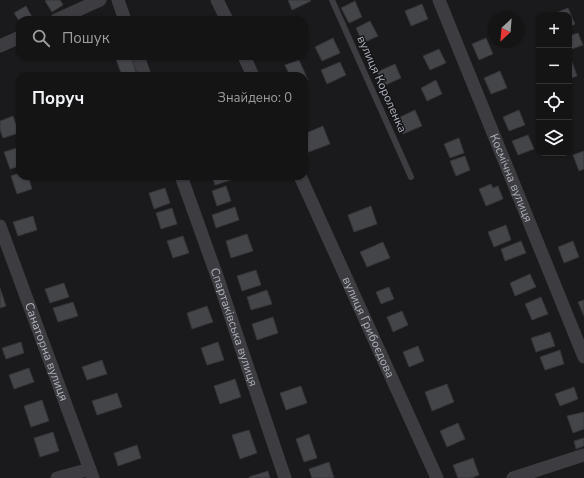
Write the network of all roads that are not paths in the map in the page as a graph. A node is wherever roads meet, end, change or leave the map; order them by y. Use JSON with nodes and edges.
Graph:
{"nodes":[{"id":1,"x":100,"y":0,"type":"edge"},
{"id":2,"x":118,"y":0,"type":"edge"},
{"id":3,"x":217,"y":0,"type":"edge"},
{"id":4,"x":332,"y":0,"type":"edge"},
{"id":5,"x":439,"y":0,"type":"edge"},
{"id":6,"x":65,"y":16,"type":"edge"},
{"id":7,"x":124,"y":16,"type":"edge"},
{"id":8,"x":225,"y":16,"type":"edge"},
{"id":9,"x":16,"y":39,"type":"edge"},
{"id":10,"x":0,"y":46,"type":"edge"},
{"id":11,"x":139,"y":60,"type":"edge"},
{"id":12,"x":246,"y":60,"type":"edge"},
{"id":13,"x":144,"y":72,"type":"edge"},
{"id":14,"x":251,"y":72,"type":"edge"},
{"id":15,"x":411,"y":177,"type":"dead end"},
{"id":16,"x":182,"y":180,"type":"edge"},
{"id":17,"x":302,"y":180,"type":"edge"},
{"id":18,"x":0,"y":226,"type":"edge"},
{"id":19,"x":584,"y":357,"type":"edge"},
{"id":20,"x":584,"y":455,"type":"edge"},
{"id":21,"x":91,"y":474,"type":"edge"},
{"id":22,"x":57,"y":478,"type":"edge"},
{"id":23,"x":285,"y":478,"type":"edge"},
{"id":24,"x":436,"y":478,"type":"edge"},
{"id":25,"x":513,"y":478,"type":"edge"}],
"edges":[{"from":1,"to":6,"type":"street"},
{"from":2,"to":7,"type":"street"},
{"from":3,"to":8,"type":"street"},
{"from":4,"to":15,"type":"lane","name":"вулиця Короленка"},
{"from":5,"to":19,"type":"street","name":"Космічна вулиця"},
{"from":9,"to":10,"type":"street"},
{"from":11,"to":13,"type":"street"},
{"from":12,"to":14,"type":"street"},
{"from":16,"to":23,"type":"street","name":"Спартаківська вулиця"},
{"from":17,"to":24,"type":"street","name":"вулиця Грибоєдова"},
{"from":18,"to":21,"type":"street","name":"Санаторна вулиця"},
{"from":20,"to":25,"type":"street"},
{"from":21,"to":22,"type":"street"}]}
